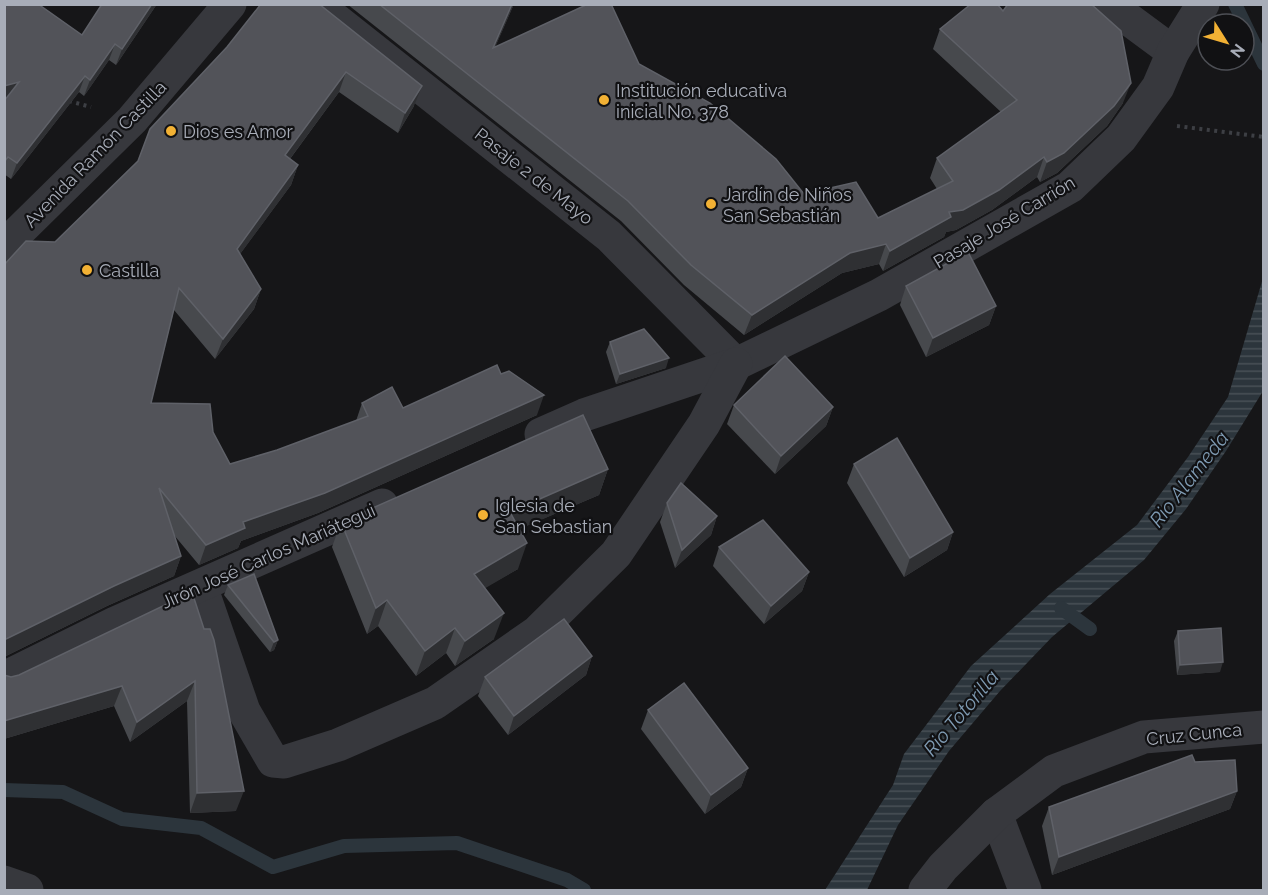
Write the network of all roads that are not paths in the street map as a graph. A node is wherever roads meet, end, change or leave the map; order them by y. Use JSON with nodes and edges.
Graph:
{"nodes":[{"id":1,"x":230,"y":4,"type":"edge"},
{"id":2,"x":316,"y":4,"type":"edge"},
{"id":3,"x":1108,"y":4,"type":"edge"},
{"id":4,"x":1203,"y":4,"type":"edge"},
{"id":5,"x":1173,"y":52,"type":"junction"},
{"id":6,"x":4,"y":246,"type":"edge"},
{"id":7,"x":736,"y":364,"type":"junction"},
{"id":8,"x":518,"y":445,"type":"edge"},
{"id":9,"x":409,"y":493,"type":"edge"},
{"id":10,"x":201,"y":586,"type":"junction"},
{"id":11,"x":4,"y":678,"type":"edge"},
{"id":12,"x":1263,"y":727,"type":"edge"},
{"id":13,"x":996,"y":814,"type":"junction"},
{"id":14,"x":4,"y":882,"type":"edge"},
{"id":15,"x":27,"y":891,"type":"edge"},
{"id":16,"x":925,"y":891,"type":"edge"},
{"id":17,"x":1025,"y":891,"type":"edge"}],
"edges":[{"from":1,"to":6,"type":"street","name":"Avenida Ramón Castilla"},
{"from":2,"to":7,"type":"street","name":"Pasaje 2 de Mayo"},
{"from":3,"to":5,"type":"street"},
{"from":4,"to":5,"type":"street","name":"Pasaje José Carrión"},
{"from":5,"to":7,"type":"street","name":"Pasaje José Carrión"},
{"from":7,"to":8,"type":"street"},
{"from":7,"to":10,"type":"street"},
{"from":9,"to":10,"type":"street","name":"Jirón José Carlos Mariátegui"},
{"from":10,"to":11,"type":"street","name":"Jirón José Carlos Mariátegui"},
{"from":12,"to":13,"type":"street","name":"Cruz Cunca"},
{"from":13,"to":16,"type":"street","name":"Cruz Cunca"},
{"from":13,"to":17,"type":"street"},
{"from":14,"to":15,"type":"street"}]}
